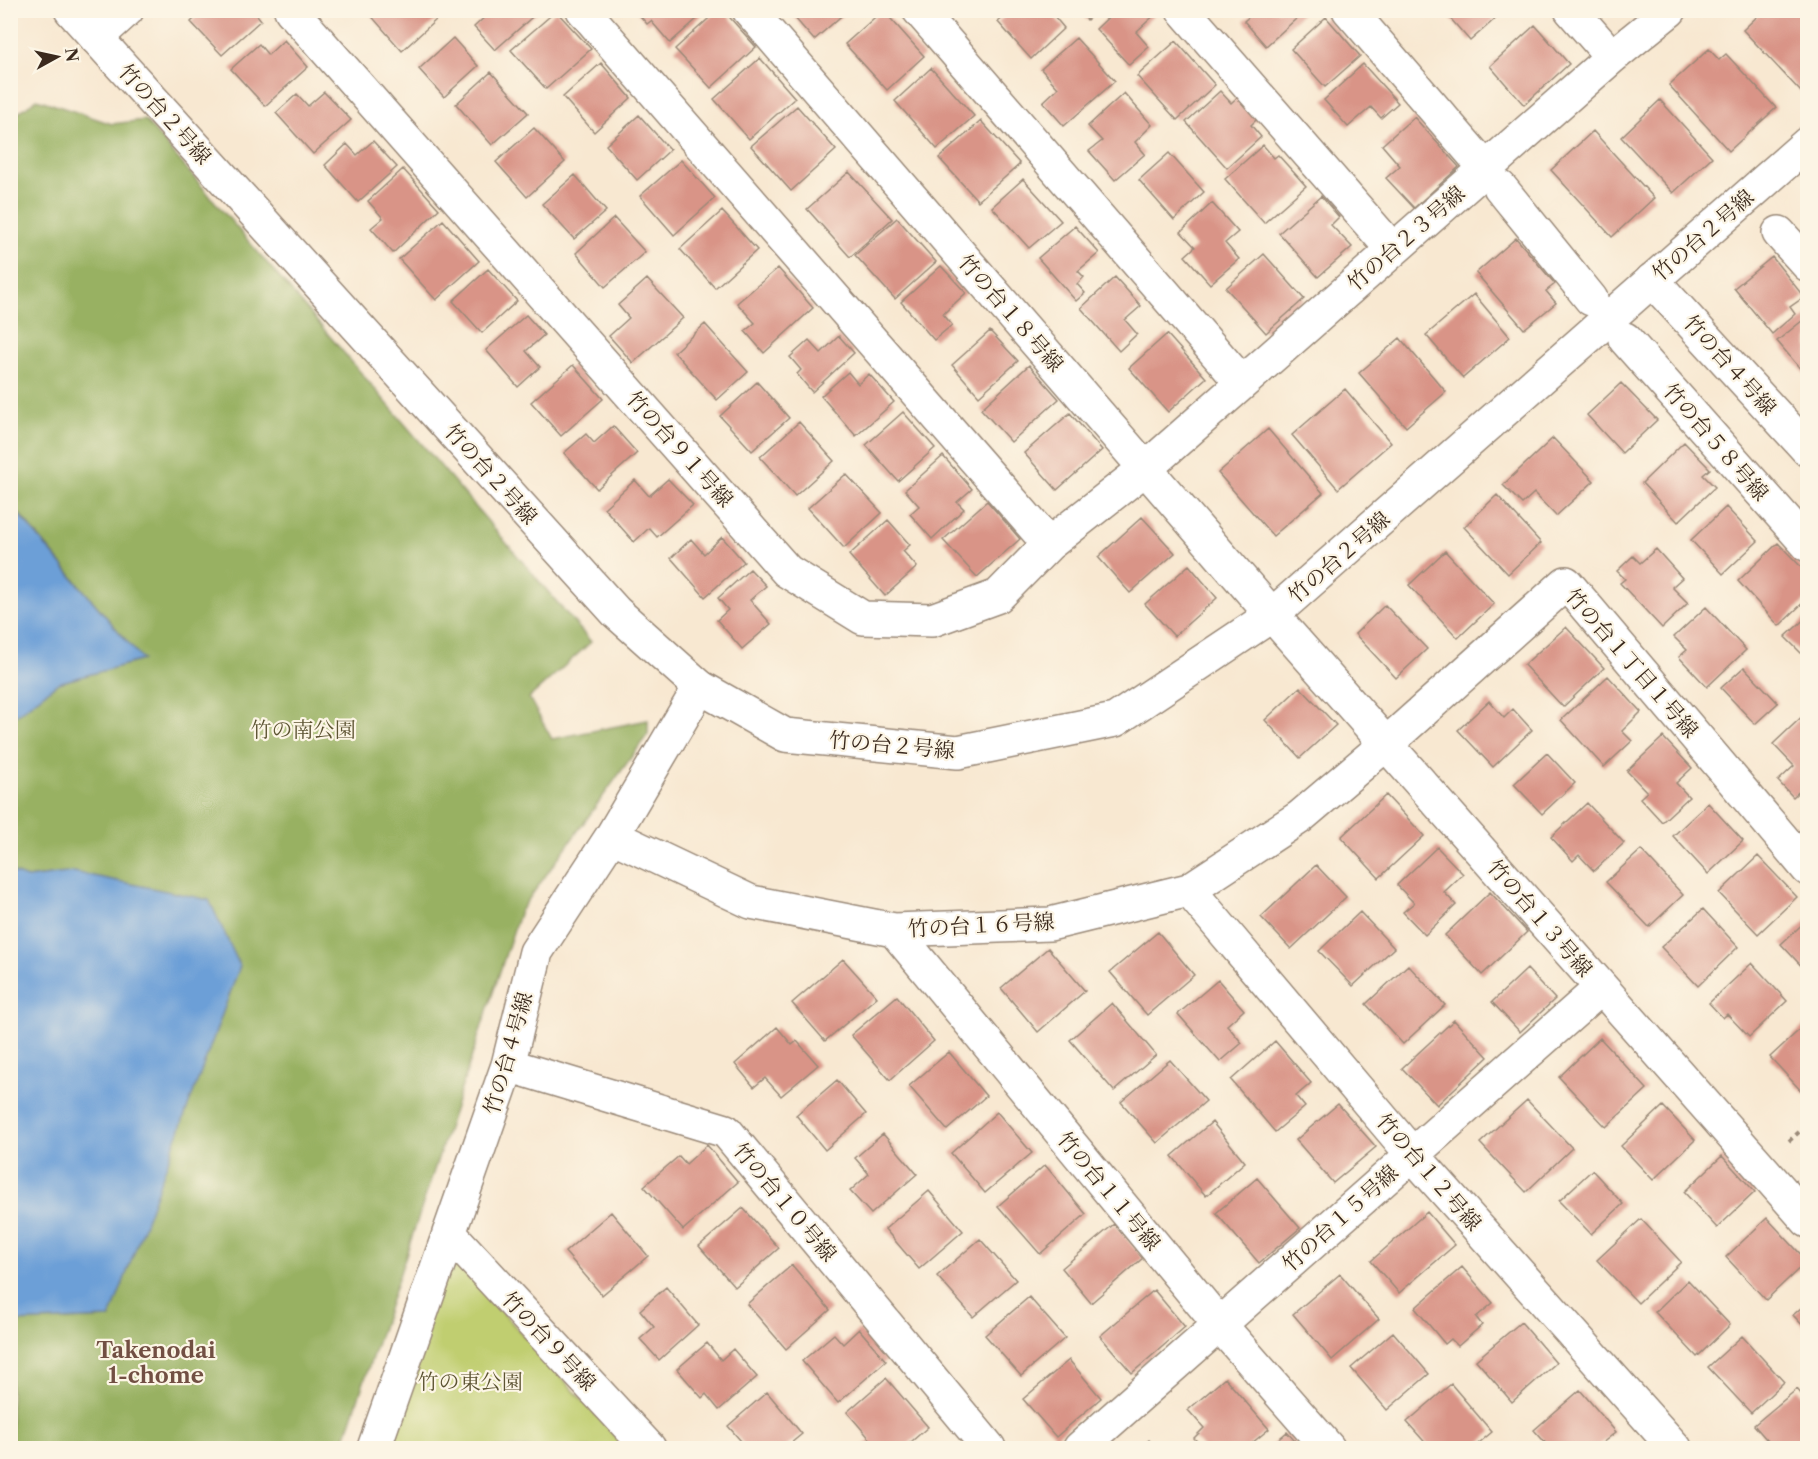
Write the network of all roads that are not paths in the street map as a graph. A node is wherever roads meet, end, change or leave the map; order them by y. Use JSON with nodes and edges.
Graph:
{"nodes":[{"id":1,"x":71,"y":10,"type":"edge"},
{"id":2,"x":127,"y":10,"type":"edge"},
{"id":3,"x":583,"y":10,"type":"edge"},
{"id":4,"x":749,"y":10,"type":"edge"},
{"id":5,"x":919,"y":10,"type":"edge"},
{"id":6,"x":1184,"y":10,"type":"edge"},
{"id":7,"x":1349,"y":10,"type":"edge"},
{"id":8,"x":1571,"y":10,"type":"edge"},
{"id":9,"x":1670,"y":10,"type":"edge"},
{"id":10,"x":306,"y":16,"type":"edge"},
{"id":11,"x":96,"y":38,"type":"junction"},
{"id":12,"x":1612,"y":57,"type":"junction"},
{"id":13,"x":1808,"y":143,"type":"edge"},
{"id":14,"x":1474,"y":155,"type":"dead end"},
{"id":15,"x":1500,"y":187,"type":"dead end"},
{"id":16,"x":1779,"y":233,"type":"dead end"},
{"id":17,"x":1393,"y":250,"type":"junction"},
{"id":18,"x":1808,"y":265,"type":"edge"},
{"id":19,"x":1652,"y":280,"type":"junction"},
{"id":20,"x":1591,"y":299,"type":"dead end"},
{"id":21,"x":1625,"y":339,"type":"dead end"},
{"id":22,"x":1242,"y":383,"type":"junction"},
{"id":23,"x":1808,"y":450,"type":"edge"},
{"id":24,"x":1146,"y":468,"type":"junction"},
{"id":25,"x":1049,"y":544,"type":"junction"},
{"id":26,"x":1808,"y":545,"type":"edge"},
{"id":27,"x":1272,"y":615,"type":"junction"},
{"id":28,"x":700,"y":687,"type":"junction"},
{"id":29,"x":1386,"y":744,"type":"junction"},
{"id":30,"x":612,"y":836,"type":"junction"},
{"id":31,"x":1808,"y":869,"type":"edge"},
{"id":32,"x":1189,"y":890,"type":"junction"},
{"id":33,"x":894,"y":930,"type":"junction"},
{"id":34,"x":1601,"y":988,"type":"junction"},
{"id":35,"x":508,"y":1065,"type":"junction"},
{"id":36,"x":1412,"y":1154,"type":"junction"},
{"id":37,"x":1808,"y":1221,"type":"edge"},
{"id":38,"x":449,"y":1233,"type":"junction"},
{"id":39,"x":1220,"y":1325,"type":"junction"},
{"id":40,"x":375,"y":1449,"type":"edge"},
{"id":41,"x":649,"y":1449,"type":"edge"},
{"id":42,"x":989,"y":1449,"type":"edge"},
{"id":43,"x":1080,"y":1449,"type":"edge"},
{"id":44,"x":1328,"y":1449,"type":"edge"},
{"id":45,"x":1675,"y":1449,"type":"edge"}],
"edges":[{"from":1,"to":11,"type":"street","name":"竹の台２号線"},
{"from":2,"to":11,"type":"street"},
{"from":3,"to":25,"type":"street"},
{"from":4,"to":24,"type":"street","name":"竹の台１８号線"},
{"from":5,"to":22,"type":"street"},
{"from":6,"to":17,"type":"street"},
{"from":7,"to":14,"type":"street"},
{"from":8,"to":12,"type":"street"},
{"from":9,"to":12,"type":"street","name":"竹の台２３号線"},
{"from":10,"to":25,"type":"street","name":"竹の台９１号線"},
{"from":11,"to":28,"type":"street","name":"竹の台２号線"},
{"from":12,"to":17,"type":"street","name":"竹の台２３号線"},
{"from":13,"to":19,"type":"street","name":"竹の台２号線"},
{"from":15,"to":20,"type":"street"},
{"from":16,"to":18,"type":"street"},
{"from":17,"to":22,"type":"street","name":"竹の台２３号線"},
{"from":19,"to":23,"type":"street","name":"竹の台４号線"},
{"from":19,"to":27,"type":"street","name":"竹の台２号線"},
{"from":21,"to":26,"type":"street","name":"竹の台５８号線"},
{"from":22,"to":24,"type":"street","name":"竹の台２３号線"},
{"from":24,"to":25,"type":"street","name":"竹の台９１号線"},
{"from":24,"to":27,"type":"street","name":"竹の台１８号線"},
{"from":27,"to":28,"type":"street","name":"竹の台２号線"},
{"from":27,"to":29,"type":"street","name":"竹の台１３号線"},
{"from":28,"to":30,"type":"street","name":"竹の台４号線"},
{"from":29,"to":31,"type":"street","name":"竹の台１丁目１号線"},
{"from":29,"to":32,"type":"street","name":"竹の台１６号線"},
{"from":29,"to":34,"type":"street","name":"竹の台１３号線"},
{"from":30,"to":33,"type":"street","name":"竹の台１６号線"},
{"from":30,"to":35,"type":"street","name":"竹の台４号線"},
{"from":32,"to":33,"type":"street","name":"竹の台１６号線"},
{"from":32,"to":36,"type":"street","name":"竹の台１２号線"},
{"from":33,"to":39,"type":"street","name":"竹の台１１号線"},
{"from":34,"to":36,"type":"street","name":"竹の台１５号線"},
{"from":34,"to":37,"type":"street","name":"竹の台１３号線"},
{"from":35,"to":38,"type":"street","name":"竹の台４号線"},
{"from":35,"to":42,"type":"street","name":"竹の台１０号線"},
{"from":36,"to":39,"type":"street","name":"竹の台１５号線"},
{"from":36,"to":45,"type":"street","name":"竹の台１２号線"},
{"from":38,"to":40,"type":"street","name":"竹の台４号線"},
{"from":38,"to":41,"type":"street","name":"竹の台９号線"},
{"from":39,"to":43,"type":"street","name":"竹の台１５号線"},
{"from":39,"to":44,"type":"street","name":"竹の台１１号線"}]}
